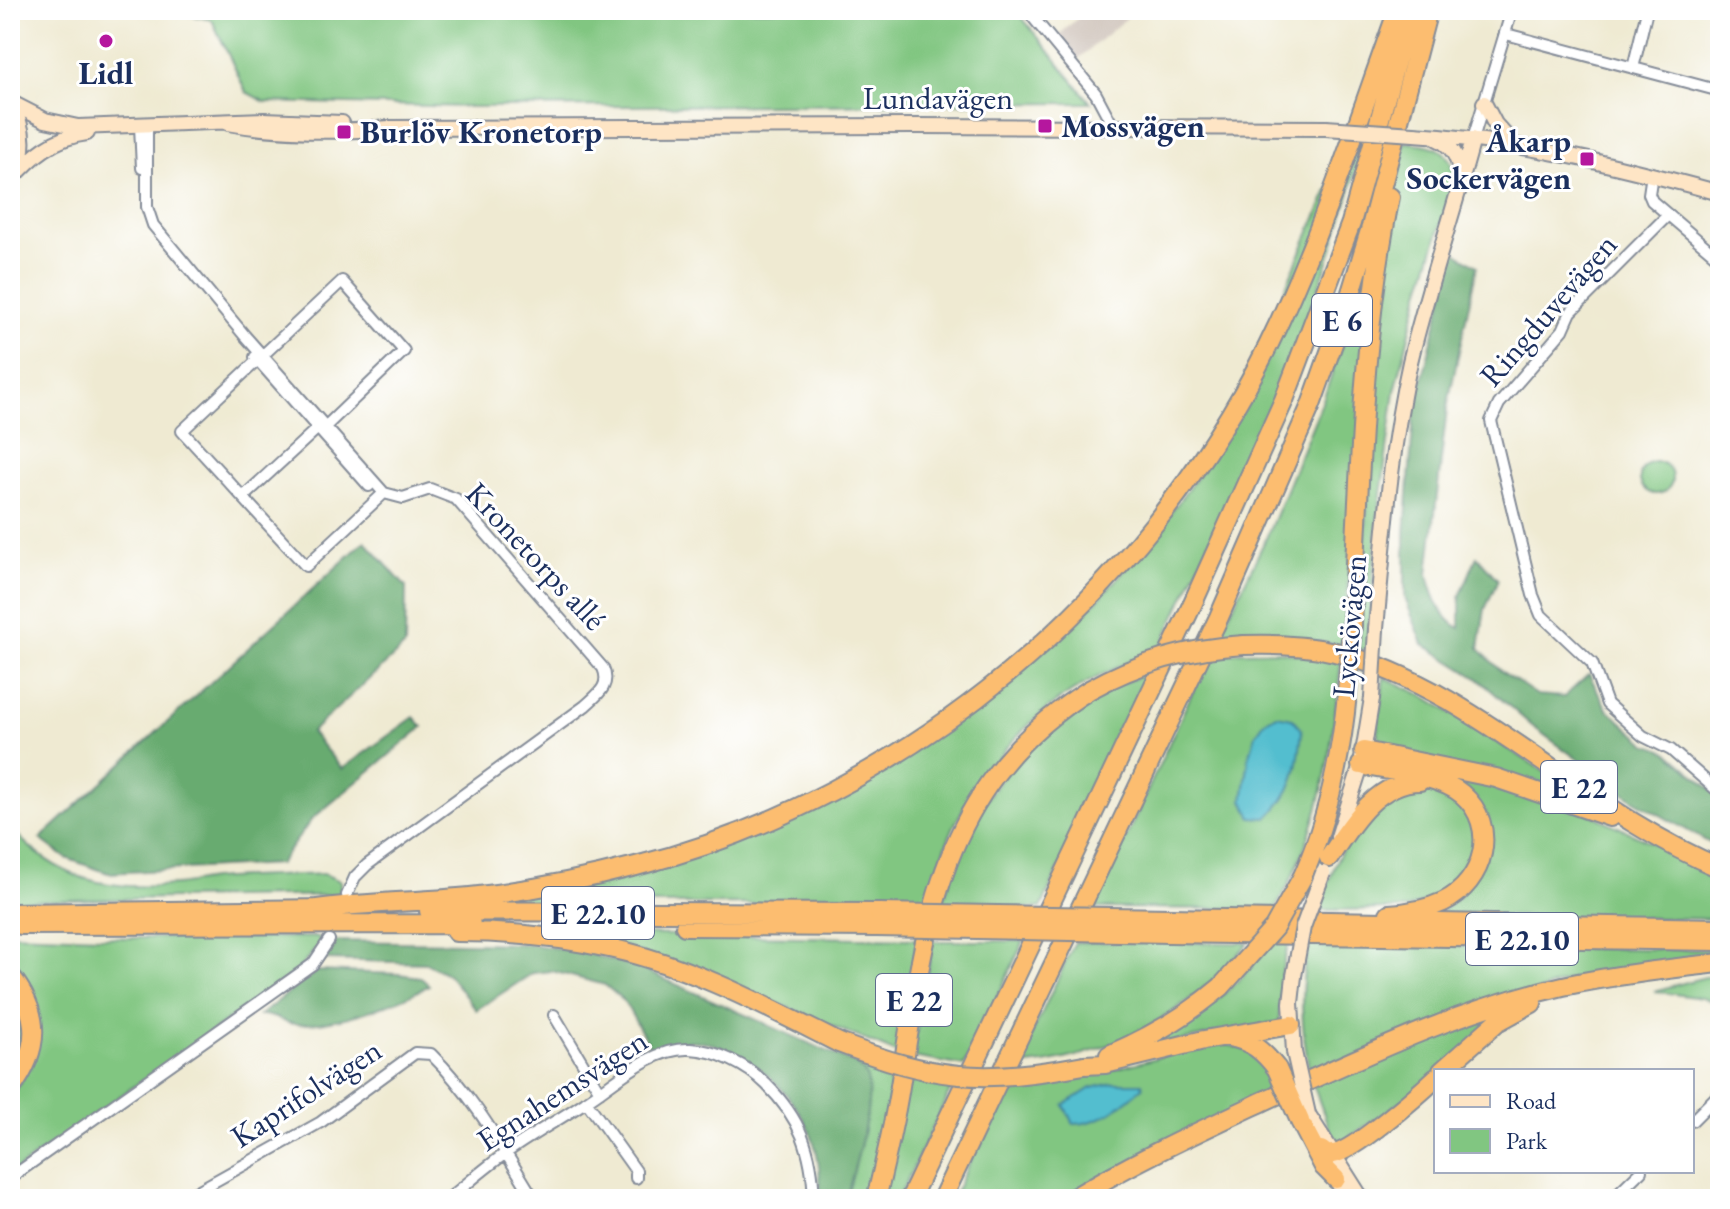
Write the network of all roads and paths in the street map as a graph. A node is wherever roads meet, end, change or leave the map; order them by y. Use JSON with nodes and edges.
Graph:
{"nodes":[{"id":1,"x":1027,"y":10,"type":"edge"},
{"id":2,"x":1398,"y":10,"type":"edge"},
{"id":3,"x":1410,"y":10,"type":"edge"},
{"id":4,"x":1428,"y":10,"type":"edge"},
{"id":5,"x":1512,"y":10,"type":"edge"},
{"id":6,"x":1647,"y":10,"type":"edge"},
{"id":7,"x":1506,"y":34,"type":"junction"},
{"id":8,"x":1633,"y":68,"type":"junction"},
{"id":9,"x":1720,"y":91,"type":"edge"},
{"id":10,"x":10,"y":103,"type":"edge"},
{"id":11,"x":1484,"y":103,"type":"junction"},
{"id":12,"x":143,"y":126,"type":"junction"},
{"id":13,"x":1113,"y":126,"type":"junction"},
{"id":14,"x":1421,"y":134,"type":"junction"},
{"id":15,"x":1473,"y":139,"type":"junction"},
{"id":16,"x":1515,"y":147,"type":"junction"},
{"id":17,"x":1652,"y":174,"type":"junction"},
{"id":18,"x":10,"y":180,"type":"edge"},
{"id":19,"x":1459,"y":193,"type":"junction"},
{"id":20,"x":1720,"y":193,"type":"edge"},
{"id":21,"x":1668,"y":215,"type":"junction"},
{"id":22,"x":1720,"y":259,"type":"edge"},
{"id":23,"x":260,"y":358,"type":"junction"},
{"id":24,"x":322,"y":426,"type":"junction"},
{"id":25,"x":382,"y":496,"type":"junction"},
{"id":26,"x":243,"y":497,"type":"junction"},
{"id":27,"x":1362,"y":758,"type":"junction"},
{"id":28,"x":1430,"y":780,"type":"junction"},
{"id":29,"x":1720,"y":793,"type":"edge"},
{"id":30,"x":1646,"y":832,"type":"junction"},
{"id":31,"x":1326,"y":866,"type":"junction"},
{"id":32,"x":1720,"y":868,"type":"edge"},
{"id":33,"x":347,"y":895,"type":"dead end"},
{"id":34,"x":317,"y":909,"type":"junction"},
{"id":35,"x":10,"y":913,"type":"edge"},
{"id":36,"x":1204,"y":919,"type":"junction"},
{"id":37,"x":878,"y":920,"type":"junction"},
{"id":38,"x":10,"y":925,"type":"edge"},
{"id":39,"x":358,"y":925,"type":"junction"},
{"id":40,"x":1169,"y":926,"type":"junction"},
{"id":41,"x":1720,"y":928,"type":"edge"},
{"id":42,"x":329,"y":940,"type":"dead end"},
{"id":43,"x":1720,"y":941,"type":"edge"},
{"id":44,"x":1720,"y":963,"type":"edge"},
{"id":45,"x":10,"y":975,"type":"edge"},
{"id":46,"x":1594,"y":981,"type":"junction"},
{"id":47,"x":554,"y":1015,"type":"dead end"},
{"id":48,"x":1291,"y":1025,"type":"junction"},
{"id":49,"x":1222,"y":1036,"type":"junction"},
{"id":50,"x":1084,"y":1065,"type":"junction"},
{"id":51,"x":1444,"y":1069,"type":"edge"},
{"id":52,"x":1434,"y":1080,"type":"edge"},
{"id":53,"x":10,"y":1090,"type":"edge"},
{"id":54,"x":600,"y":1092,"type":"junction"},
{"id":55,"x":1720,"y":1093,"type":"edge"},
{"id":56,"x":586,"y":1101,"type":"junction"},
{"id":57,"x":1304,"y":1118,"type":"junction"},
{"id":58,"x":1694,"y":1119,"type":"edge"},
{"id":59,"x":1328,"y":1152,"type":"junction"},
{"id":60,"x":505,"y":1154,"type":"junction"},
{"id":61,"x":1639,"y":1173,"type":"edge"},
{"id":62,"x":10,"y":1178,"type":"edge"},
{"id":63,"x":636,"y":1178,"type":"dead end"},
{"id":64,"x":1336,"y":1179,"type":"junction"},
{"id":65,"x":183,"y":1199,"type":"edge"},
{"id":66,"x":448,"y":1199,"type":"edge"},
{"id":67,"x":534,"y":1199,"type":"edge"},
{"id":68,"x":814,"y":1199,"type":"edge"},
{"id":69,"x":876,"y":1199,"type":"edge"},
{"id":70,"x":910,"y":1199,"type":"edge"},
{"id":71,"x":942,"y":1199,"type":"edge"},
{"id":72,"x":1072,"y":1199,"type":"edge"},
{"id":73,"x":1347,"y":1199,"type":"edge"},
{"id":74,"x":1362,"y":1199,"type":"edge"},
{"id":75,"x":1612,"y":1199,"type":"edge"}],
"edges":[{"from":1,"to":13,"type":"street"},
{"from":2,"to":34,"type":"highway"},
{"from":3,"to":70,"type":"highway","number":"E 6"},
{"from":4,"to":50,"type":"highway","bridge":true},
{"from":4,"to":71,"type":"highway","number":"E 6"},
{"from":5,"to":7,"type":"street"},
{"from":6,"to":8,"type":"street"},
{"from":7,"to":8,"type":"street"},
{"from":7,"to":11,"type":"street"},
{"from":8,"to":9,"type":"street"},
{"from":10,"to":12,"type":"main road","name":"Lundavägen"},
{"from":10,"to":18,"type":"main road","name":"Lundavägen"},
{"from":11,"to":15,"type":"street"},
{"from":11,"to":16,"type":"main road"},
{"from":12,"to":13,"type":"main road","name":"Lundavägen"},
{"from":12,"to":18,"type":"main road","name":"Lundavägen"},
{"from":12,"to":23,"type":"street"},
{"from":13,"to":14,"type":"main road","name":"Lundavägen","bridge":true},
{"from":14,"to":15,"type":"main road","name":"Lundavägen"},
{"from":14,"to":19,"type":"main road"},
{"from":15,"to":16,"type":"main road","name":"Lundavägen"},
{"from":15,"to":19,"type":"main road","name":"Lyckövägen"},
{"from":16,"to":17,"type":"main road","name":"Lundavägen"},
{"from":17,"to":20,"type":"main road","name":"Lundavägen"},
{"from":17,"to":21,"type":"street"},
{"from":19,"to":27,"type":"main road","name":"Lyckövägen","bridge":true},
{"from":21,"to":22,"type":"street"},
{"from":21,"to":29,"type":"street","name":"Ringduvevägen"},
{"from":23,"to":24,"type":"street"},
{"from":23,"to":24,"type":"street"},
{"from":23,"to":26,"type":"street"},
{"from":24,"to":25,"type":"street"},
{"from":24,"to":26,"type":"street"},
{"from":25,"to":26,"type":"street"},
{"from":25,"to":33,"type":"street","name":"Kronetorps allé"},
{"from":27,"to":28,"type":"highway"},
{"from":27,"to":30,"type":"highway"},
{"from":27,"to":31,"type":"main road","name":"Lyckövägen"},
{"from":28,"to":31,"type":"highway"},
{"from":28,"to":36,"type":"highway"},
{"from":30,"to":32,"type":"highway","number":"E 22"},
{"from":30,"to":69,"type":"highway","number":"E 22","bridge":true},
{"from":31,"to":48,"type":"main road","name":"Lyckövägen","bridge":true},
{"from":34,"to":35,"type":"highway","number":"E 22.10"},
{"from":34,"to":37,"type":"highway","number":"E 22.10"},
{"from":36,"to":40,"type":"highway","number":"E 22.10"},
{"from":36,"to":41,"type":"highway","number":"E 22.10"},
{"from":37,"to":39,"type":"highway","number":"E 22.10"},
{"from":37,"to":40,"type":"highway","number":"E 22.10","bridge":true},
{"from":38,"to":39,"type":"highway","number":"E 22.10"},
{"from":39,"to":50,"type":"highway","bridge":true},
{"from":40,"to":43,"type":"highway","number":"E 22.10"},
{"from":42,"to":62,"type":"street"},
{"from":44,"to":46,"type":"highway"},
{"from":45,"to":53,"type":"highway"},
{"from":46,"to":51,"type":"highway"},
{"from":46,"to":72,"type":"highway"},
{"from":47,"to":54,"type":"street"},
{"from":48,"to":49,"type":"highway"},
{"from":48,"to":57,"type":"main road","name":"Lyckövägen","bridge":true},
{"from":49,"to":50,"type":"highway"},
{"from":49,"to":57,"type":"highway","bridge":true},
{"from":52,"to":59,"type":"highway"},
{"from":54,"to":56,"type":"street","name":"Egnahemsvägen"},
{"from":54,"to":68,"type":"street","name":"Egnahemsvägen"},
{"from":55,"to":58,"type":"street"},
{"from":56,"to":60,"type":"street","name":"Egnahemsvägen"},
{"from":56,"to":63,"type":"street"},
{"from":57,"to":59,"type":"main road","name":"Lyckövägen"},
{"from":57,"to":64,"type":"highway"},
{"from":59,"to":64,"type":"main road","name":"Lyckövägen"},
{"from":59,"to":74,"type":"main road","name":"Lyckövägen"},
{"from":60,"to":65,"type":"street","name":"Kaprifolvägen"},
{"from":60,"to":66,"type":"street","name":"Egnahemsvägen"},
{"from":60,"to":67,"type":"street","name":"Kaprifolvägen"},
{"from":61,"to":75,"type":"street"},
{"from":64,"to":73,"type":"main road","name":"Lyckövägen"}]}
